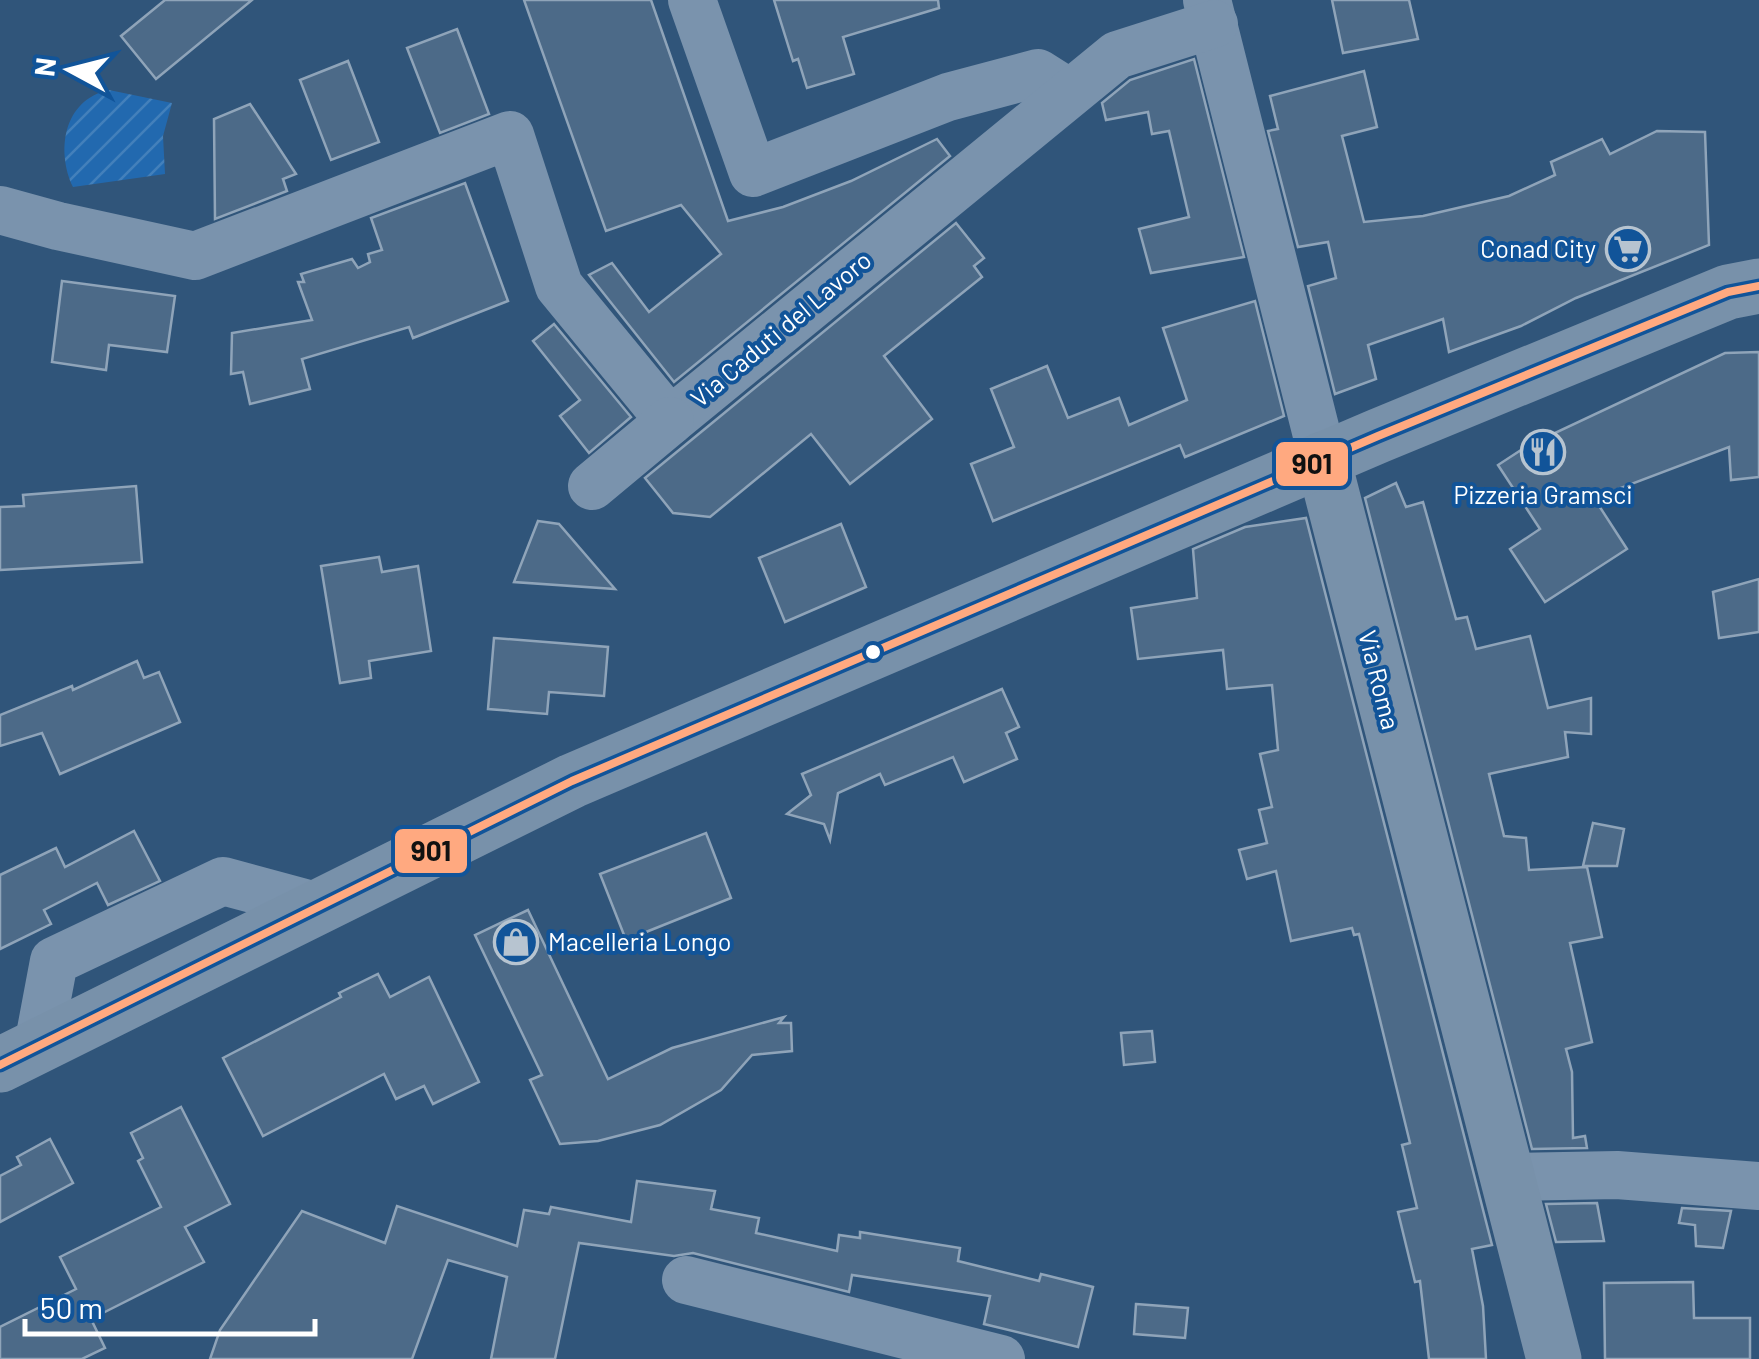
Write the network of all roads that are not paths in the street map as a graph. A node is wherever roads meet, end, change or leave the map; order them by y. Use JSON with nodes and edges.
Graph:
{"nodes":[{"id":1,"x":692,"y":0,"type":"edge"},
{"id":2,"x":1210,"y":12,"type":"edge"},
{"id":3,"x":1068,"y":92,"type":"junction"},
{"id":4,"x":0,"y":210,"type":"edge"},
{"id":5,"x":1759,"y":286,"type":"edge"},
{"id":6,"x":670,"y":421,"type":"junction"},
{"id":7,"x":1323,"y":459,"type":"junction"},
{"id":8,"x":592,"y":486,"type":"dead end"},
{"id":9,"x":19,"y":1055,"type":"edge"},
{"id":10,"x":1506,"y":1178,"type":"junction"},
{"id":11,"x":1759,"y":1186,"type":"edge"},
{"id":12,"x":686,"y":1280,"type":"dead end"},
{"id":13,"x":1002,"y":1359,"type":"edge"},
{"id":14,"x":1554,"y":1359,"type":"edge"}],
"edges":[{"from":1,"to":3,"type":"street"},
{"from":2,"to":3,"type":"street","name":"Via Caduti del Lavoro"},
{"from":2,"to":7,"type":"street","name":"Via Roma"},
{"from":3,"to":6,"type":"street","name":"Via Caduti del Lavoro"},
{"from":4,"to":6,"type":"street","name":"Via Caduti del Lavoro"},
{"from":5,"to":7,"type":"main road"},
{"from":6,"to":8,"type":"street"},
{"from":7,"to":9,"type":"main road"},
{"from":7,"to":10,"type":"main road","name":"Via Roma"},
{"from":10,"to":11,"type":"street"},
{"from":10,"to":14,"type":"main road","name":"Via Roma"},
{"from":12,"to":13,"type":"street"}]}
